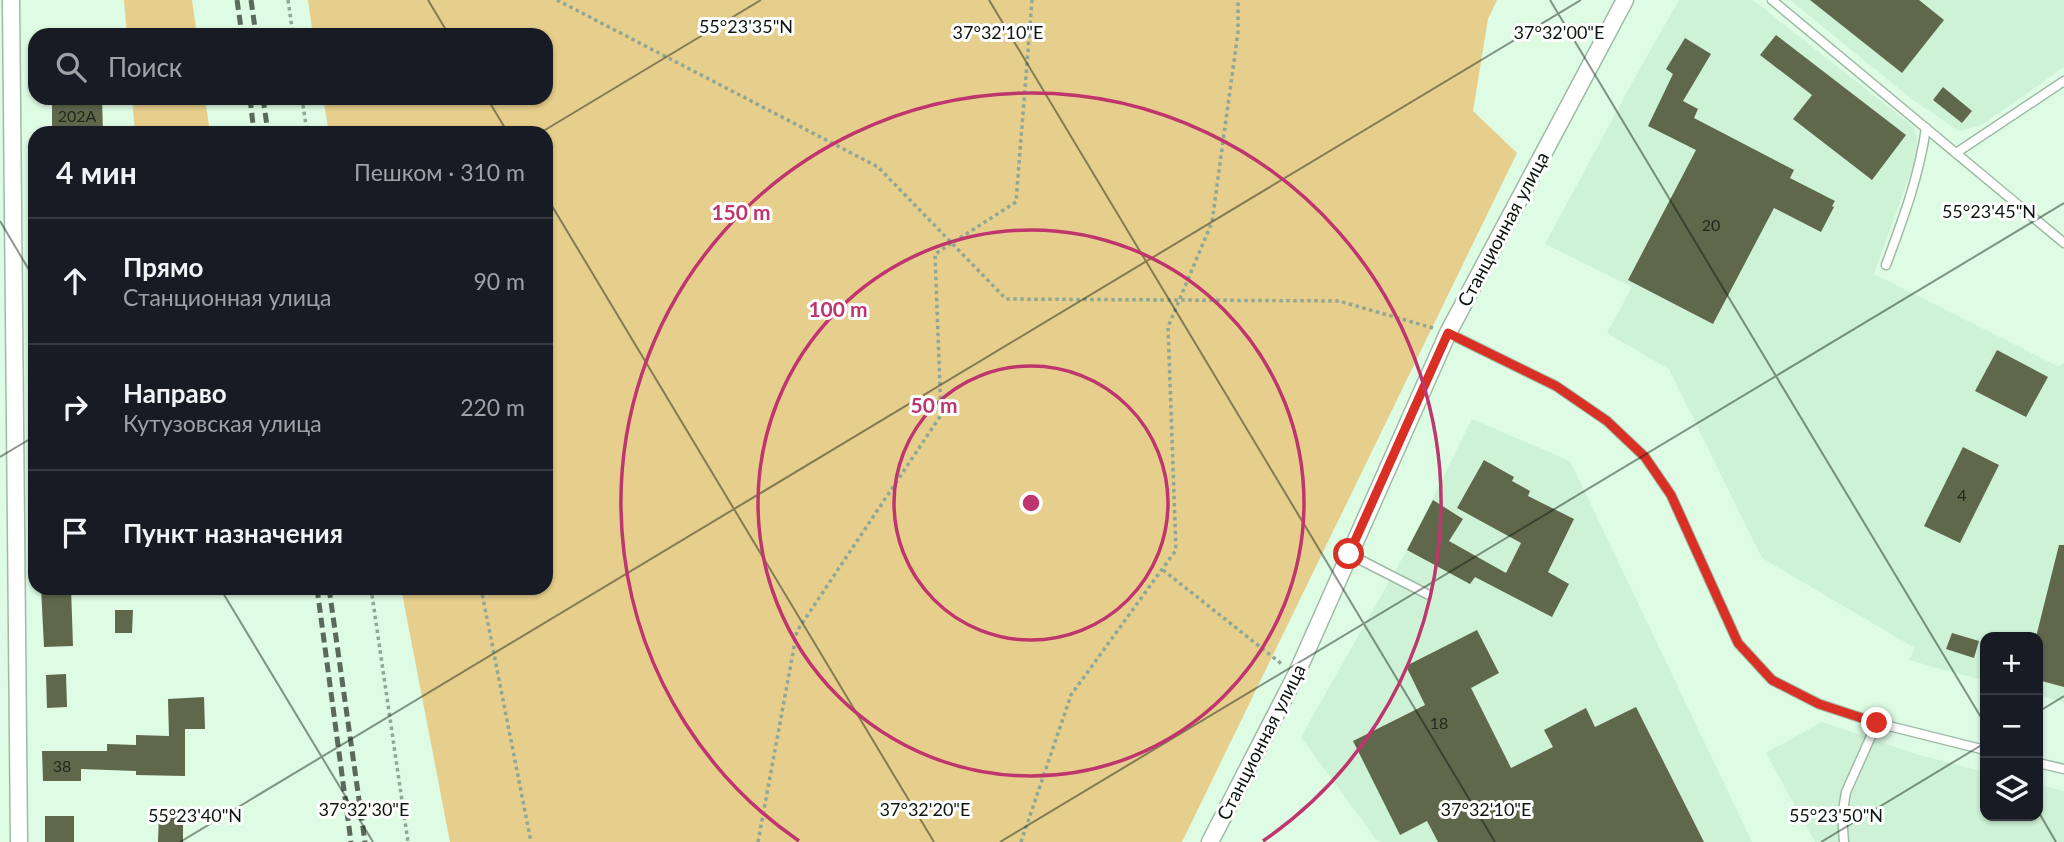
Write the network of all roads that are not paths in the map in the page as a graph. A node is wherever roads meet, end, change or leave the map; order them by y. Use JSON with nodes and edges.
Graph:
{"nodes":[{"id":1,"x":11,"y":0,"type":"edge"},
{"id":2,"x":1625,"y":0,"type":"edge"},
{"id":3,"x":1772,"y":0,"type":"edge"},
{"id":4,"x":2064,"y":81,"type":"edge"},
{"id":5,"x":1926,"y":128,"type":"junction"},
{"id":6,"x":1956,"y":153,"type":"junction"},
{"id":7,"x":2064,"y":243,"type":"edge"},
{"id":8,"x":1886,"y":265,"type":"dead end"},
{"id":9,"x":1448,"y":333,"type":"junction"},
{"id":10,"x":1349,"y":554,"type":"junction"},
{"id":11,"x":1427,"y":594,"type":"dead end"},
{"id":12,"x":1877,"y":723,"type":"junction"},
{"id":13,"x":1980,"y":749,"type":"edge"},
{"id":14,"x":2043,"y":764,"type":"edge"},
{"id":15,"x":2064,"y":769,"type":"edge"},
{"id":16,"x":19,"y":842,"type":"edge"},
{"id":17,"x":1210,"y":842,"type":"edge"},
{"id":18,"x":1844,"y":842,"type":"edge"}],
"edges":[{"from":1,"to":16,"type":"street"},
{"from":2,"to":9,"type":"street","name":"Станционная улица"},
{"from":3,"to":5,"type":"lane"},
{"from":4,"to":6,"type":"lane"},
{"from":5,"to":6,"type":"lane"},
{"from":5,"to":8,"type":"lane"},
{"from":6,"to":7,"type":"lane"},
{"from":9,"to":10,"type":"street","name":"Станционная улица"},
{"from":9,"to":12,"type":"lane"},
{"from":10,"to":11,"type":"lane"},
{"from":10,"to":17,"type":"street","name":"Станционная улица"},
{"from":12,"to":13,"type":"lane"},
{"from":12,"to":18,"type":"lane"},
{"from":14,"to":15,"type":"lane"}]}
